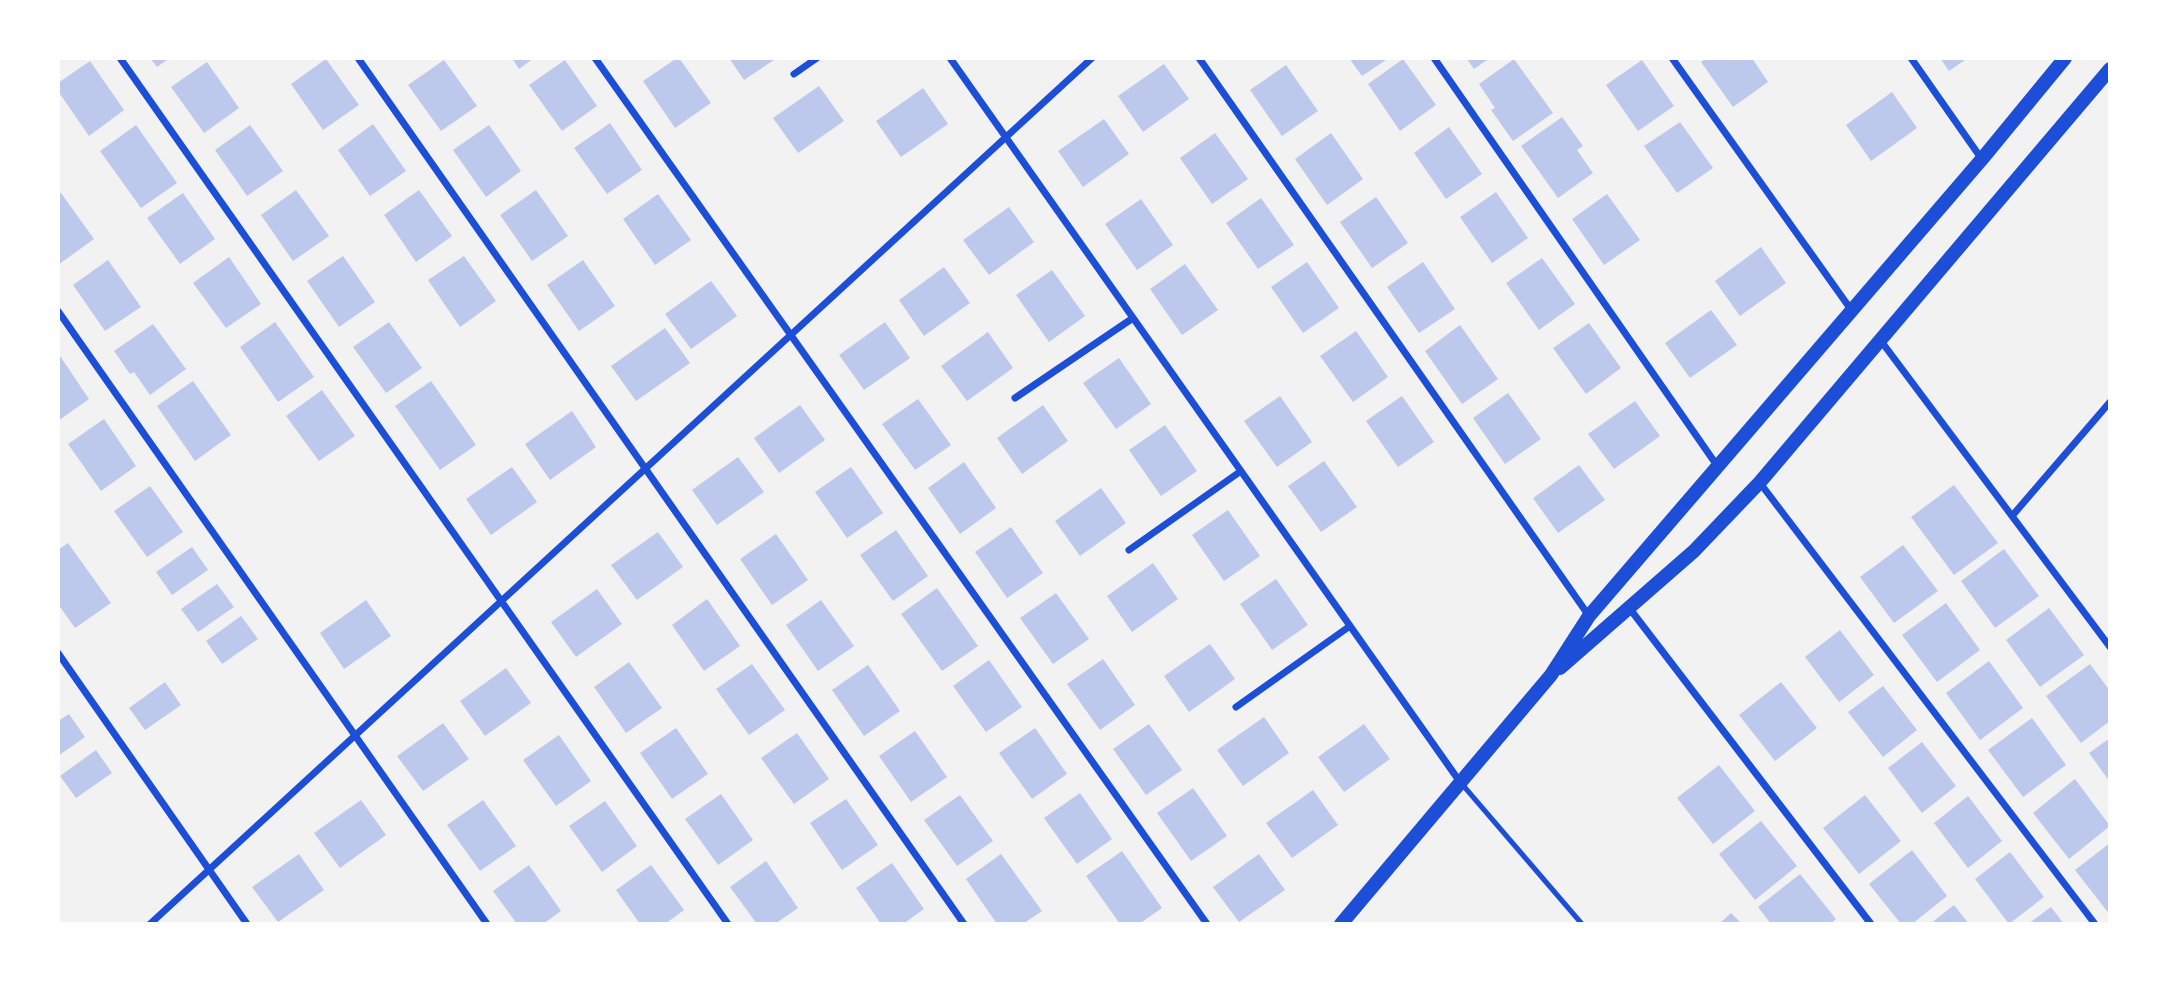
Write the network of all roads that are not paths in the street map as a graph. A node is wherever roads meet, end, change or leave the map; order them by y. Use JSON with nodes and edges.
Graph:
{"nodes":[{"id":1,"x":120,"y":58,"type":"edge"},
{"id":2,"x":358,"y":58,"type":"edge"},
{"id":3,"x":596,"y":58,"type":"edge"},
{"id":4,"x":817,"y":58,"type":"edge"},
{"id":5,"x":950,"y":58,"type":"edge"},
{"id":6,"x":1092,"y":58,"type":"edge"},
{"id":7,"x":1199,"y":58,"type":"edge"},
{"id":8,"x":1434,"y":58,"type":"edge"},
{"id":9,"x":1672,"y":58,"type":"edge"},
{"id":10,"x":1911,"y":58,"type":"edge"},
{"id":11,"x":2065,"y":58,"type":"edge"},
{"id":12,"x":2110,"y":69,"type":"edge"},
{"id":13,"x":794,"y":75,"type":"dead end"},
{"id":14,"x":1006,"y":137,"type":"junction"},
{"id":15,"x":1982,"y":159,"type":"junction"},
{"id":16,"x":1852,"y":311,"type":"junction"},
{"id":17,"x":58,"y":312,"type":"edge"},
{"id":18,"x":1133,"y":318,"type":"junction"},
{"id":19,"x":791,"y":335,"type":"junction"},
{"id":20,"x":1881,"y":341,"type":"junction"},
{"id":21,"x":1015,"y":398,"type":"dead end"},
{"id":22,"x":2110,"y":402,"type":"edge"},
{"id":23,"x":1719,"y":467,"type":"junction"},
{"id":24,"x":646,"y":468,"type":"junction"},
{"id":25,"x":1241,"y":471,"type":"junction"},
{"id":26,"x":1760,"y":482,"type":"junction"},
{"id":27,"x":2012,"y":516,"type":"junction"},
{"id":28,"x":1129,"y":550,"type":"dead end"},
{"id":29,"x":501,"y":601,"type":"junction"},
{"id":30,"x":1630,"y":609,"type":"junction"},
{"id":31,"x":1589,"y":616,"type":"junction"},
{"id":32,"x":1350,"y":626,"type":"junction"},
{"id":33,"x":2110,"y":647,"type":"edge"},
{"id":34,"x":58,"y":653,"type":"edge"},
{"id":35,"x":1551,"y":676,"type":"junction"},
{"id":36,"x":1236,"y":707,"type":"dead end"},
{"id":37,"x":355,"y":735,"type":"junction"},
{"id":38,"x":1460,"y":783,"type":"junction"},
{"id":39,"x":209,"y":870,"type":"junction"},
{"id":40,"x":150,"y":924,"type":"edge"},
{"id":41,"x":247,"y":924,"type":"edge"},
{"id":42,"x":488,"y":924,"type":"edge"},
{"id":43,"x":728,"y":924,"type":"edge"},
{"id":44,"x":964,"y":924,"type":"edge"},
{"id":45,"x":1207,"y":924,"type":"edge"},
{"id":46,"x":1341,"y":924,"type":"edge"},
{"id":47,"x":1582,"y":924,"type":"edge"},
{"id":48,"x":1871,"y":924,"type":"edge"},
{"id":49,"x":2095,"y":924,"type":"edge"}],
"edges":[{"from":1,"to":29,"type":"street"},
{"from":2,"to":24,"type":"street"},
{"from":3,"to":19,"type":"street"},
{"from":4,"to":13,"type":"street"},
{"from":5,"to":14,"type":"street"},
{"from":6,"to":14,"type":"street"},
{"from":7,"to":31,"type":"street"},
{"from":8,"to":23,"type":"street"},
{"from":9,"to":16,"type":"street"},
{"from":10,"to":15,"type":"street"},
{"from":11,"to":15,"type":"main road"},
{"from":12,"to":20,"type":"main road"},
{"from":14,"to":18,"type":"street"},
{"from":14,"to":19,"type":"street"},
{"from":15,"to":16,"type":"main road"},
{"from":16,"to":23,"type":"main road"},
{"from":17,"to":37,"type":"street"},
{"from":18,"to":21,"type":"street"},
{"from":18,"to":25,"type":"street"},
{"from":19,"to":24,"type":"street"},
{"from":19,"to":45,"type":"street"},
{"from":20,"to":26,"type":"main road"},
{"from":20,"to":27,"type":"street"},
{"from":22,"to":27,"type":"street"},
{"from":23,"to":31,"type":"main road"},
{"from":24,"to":29,"type":"street"},
{"from":24,"to":44,"type":"street"},
{"from":25,"to":28,"type":"street"},
{"from":25,"to":32,"type":"street"},
{"from":26,"to":30,"type":"main road"},
{"from":26,"to":49,"type":"street"},
{"from":27,"to":33,"type":"street"},
{"from":29,"to":37,"type":"street"},
{"from":29,"to":43,"type":"street"},
{"from":30,"to":35,"type":"main road"},
{"from":30,"to":48,"type":"street"},
{"from":31,"to":35,"type":"main road"},
{"from":32,"to":36,"type":"street"},
{"from":32,"to":38,"type":"street"},
{"from":34,"to":39,"type":"street"},
{"from":35,"to":38,"type":"main road"},
{"from":37,"to":39,"type":"street"},
{"from":37,"to":42,"type":"street"},
{"from":38,"to":46,"type":"main road"},
{"from":38,"to":47,"type":"lane"},
{"from":39,"to":40,"type":"street"},
{"from":39,"to":41,"type":"street"}]}
